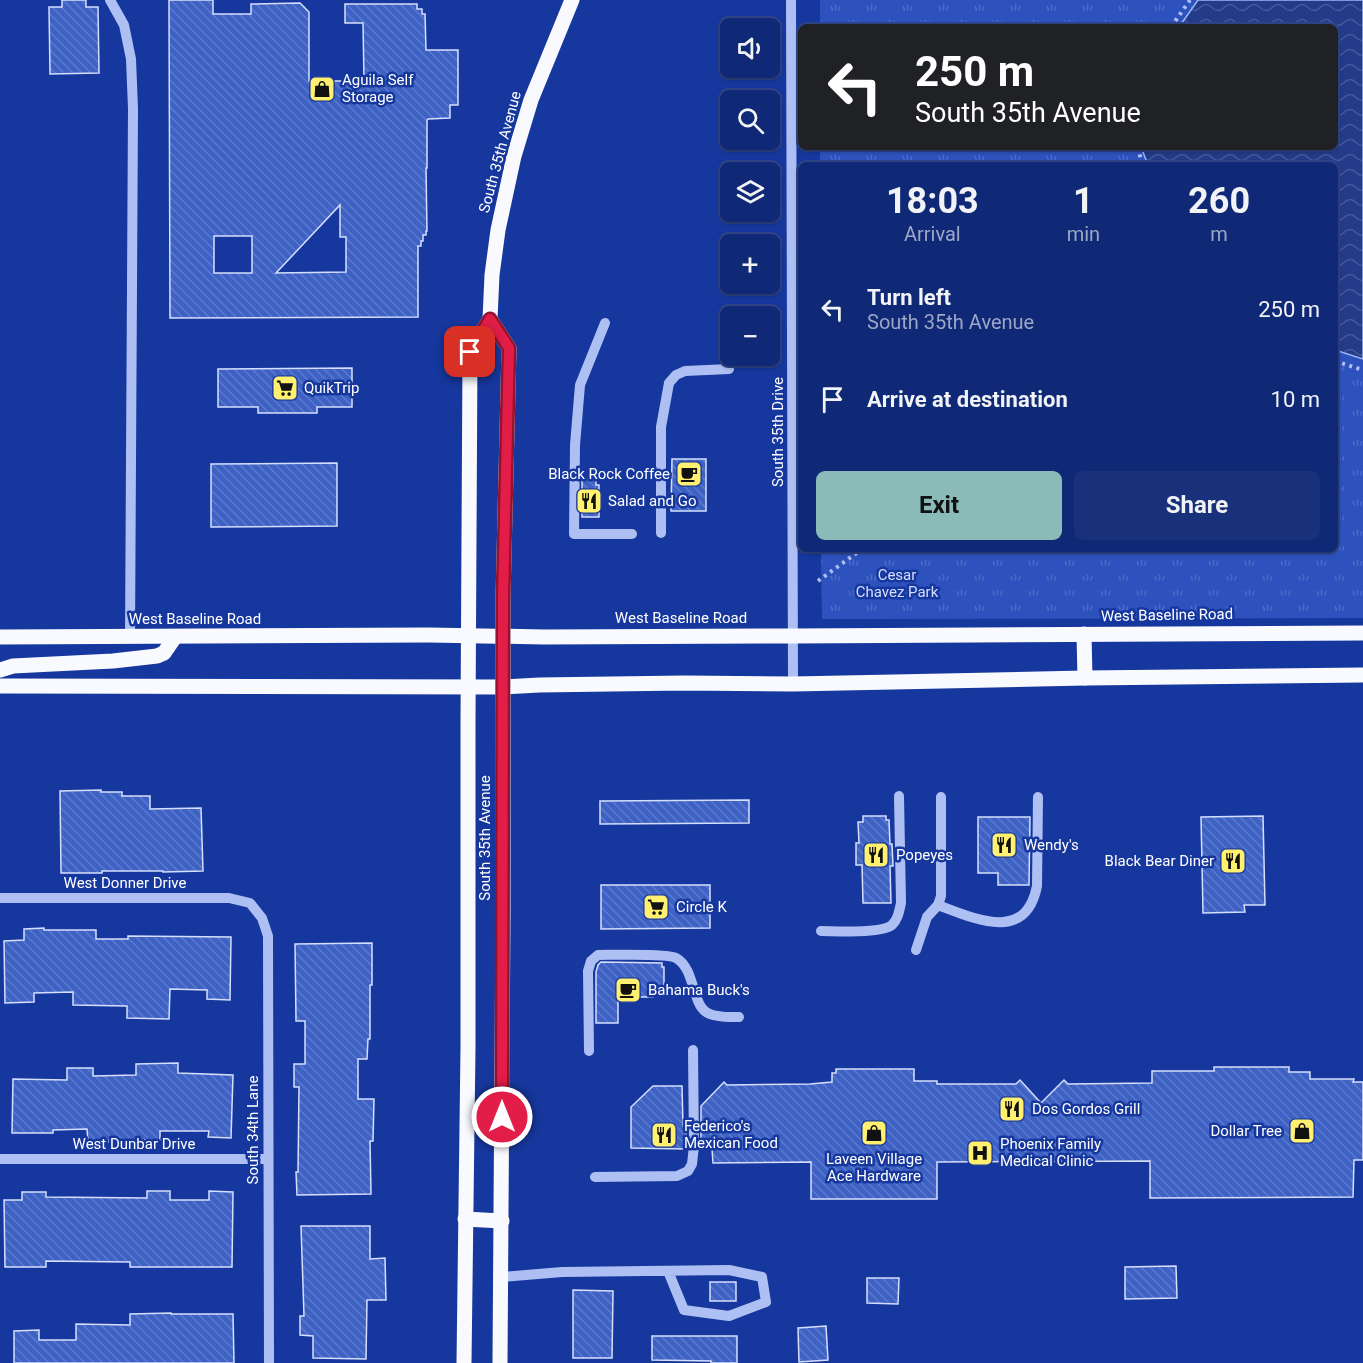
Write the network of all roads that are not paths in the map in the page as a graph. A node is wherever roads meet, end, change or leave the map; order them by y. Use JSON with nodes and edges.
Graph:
{"nodes":[{"id":1,"x":110,"y":0,"type":"edge"},
{"id":2,"x":572,"y":0,"type":"edge"},
{"id":3,"x":791,"y":0,"type":"edge"},
{"id":4,"x":490,"y":319,"type":"junction"},
{"id":5,"x":605,"y":323,"type":"dead end"},
{"id":6,"x":729,"y":369,"type":"dead end"},
{"id":7,"x":661,"y":533,"type":"dead end"},
{"id":8,"x":632,"y":534,"type":"dead end"},
{"id":9,"x":1363,"y":633,"type":"edge"},
{"id":10,"x":1084,"y":634,"type":"junction"},
{"id":11,"x":468,"y":636,"type":"junction"},
{"id":12,"x":504,"y":636,"type":"junction"},
{"id":13,"x":793,"y":636,"type":"junction"},
{"id":14,"x":0,"y":637,"type":"edge"},
{"id":15,"x":130,"y":637,"type":"junction"},
{"id":16,"x":175,"y":637,"type":"junction"},
{"id":17,"x":0,"y":670,"type":"edge"},
{"id":18,"x":1363,"y":675,"type":"edge"},
{"id":19,"x":1085,"y":678,"type":"junction"},
{"id":20,"x":793,"y":684,"type":"junction"},
{"id":21,"x":0,"y":686,"type":"edge"},
{"id":22,"x":468,"y":687,"type":"junction"},
{"id":23,"x":503,"y":687,"type":"junction"},
{"id":24,"x":899,"y":796,"type":"dead end"},
{"id":25,"x":941,"y":796,"type":"dead end"},
{"id":26,"x":1038,"y":797,"type":"dead end"},
{"id":27,"x":0,"y":898,"type":"edge"},
{"id":28,"x":250,"y":903,"type":"joint"},
{"id":29,"x":938,"y":905,"type":"junction"},
{"id":30,"x":821,"y":931,"type":"dead end"},
{"id":31,"x":916,"y":950,"type":"dead end"},
{"id":32,"x":739,"y":1017,"type":"dead end"},
{"id":33,"x":693,"y":1050,"type":"dead end"},
{"id":34,"x":589,"y":1051,"type":"dead end"},
{"id":35,"x":0,"y":1159,"type":"edge"},
{"id":36,"x":268,"y":1159,"type":"junction"},
{"id":37,"x":595,"y":1177,"type":"dead end"},
{"id":38,"x":465,"y":1219,"type":"junction"},
{"id":39,"x":502,"y":1221,"type":"junction"},
{"id":40,"x":669,"y":1271,"type":"junction"},
{"id":41,"x":501,"y":1277,"type":"junction"},
{"id":42,"x":269,"y":1363,"type":"edge"},
{"id":43,"x":464,"y":1363,"type":"edge"},
{"id":44,"x":500,"y":1363,"type":"edge"}],
"edges":[{"from":1,"to":15,"type":"street"},
{"from":2,"to":4,"type":"main road","name":"South 35th Avenue"},
{"from":3,"to":13,"type":"street","name":"South 35th Drive"},
{"from":4,"to":11,"type":"main road","name":"South 35th Avenue"},
{"from":4,"to":12,"type":"main road","name":"South 35th Avenue"},
{"from":5,"to":8,"type":"street"},
{"from":6,"to":7,"type":"street"},
{"from":9,"to":10,"type":"main road","name":"West Baseline Road"},
{"from":10,"to":13,"type":"main road","name":"West Baseline Road"},
{"from":10,"to":19,"type":"main road"},
{"from":11,"to":12,"type":"main road","name":"West Baseline Road"},
{"from":11,"to":16,"type":"main road","name":"West Baseline Road"},
{"from":11,"to":22,"type":"main road","name":"South 35th Avenue"},
{"from":12,"to":13,"type":"main road","name":"West Baseline Road"},
{"from":12,"to":23,"type":"main road","name":"South 35th Avenue"},
{"from":13,"to":20,"type":"street","name":"South 35th Drive"},
{"from":14,"to":15,"type":"main road","name":"West Baseline Road"},
{"from":15,"to":16,"type":"main road","name":"West Baseline Road"},
{"from":16,"to":17,"type":"main road"},
{"from":18,"to":19,"type":"main road"},
{"from":19,"to":20,"type":"main road"},
{"from":20,"to":23,"type":"main road"},
{"from":21,"to":22,"type":"main road"},
{"from":22,"to":23,"type":"main road"},
{"from":22,"to":38,"type":"main road","name":"South 35th Avenue"},
{"from":23,"to":39,"type":"main road","name":"South 35th Avenue"},
{"from":24,"to":30,"type":"street"},
{"from":25,"to":29,"type":"street"},
{"from":26,"to":29,"type":"street"},
{"from":27,"to":28,"type":"street","name":"West Donner Drive"},
{"from":28,"to":36,"type":"street","name":"South 34th Lane"},
{"from":29,"to":31,"type":"street"},
{"from":32,"to":34,"type":"street"},
{"from":33,"to":37,"type":"street"},
{"from":35,"to":36,"type":"street","name":"West Dunbar Drive"},
{"from":36,"to":42,"type":"street","name":"South 34th Lane"},
{"from":38,"to":39,"type":"main road"},
{"from":38,"to":43,"type":"main road","name":"South 35th Avenue"},
{"from":39,"to":41,"type":"main road","name":"South 35th Avenue"},
{"from":40,"to":40,"type":"street"},
{"from":40,"to":41,"type":"street"},
{"from":41,"to":44,"type":"main road","name":"South 35th Avenue"}]}
